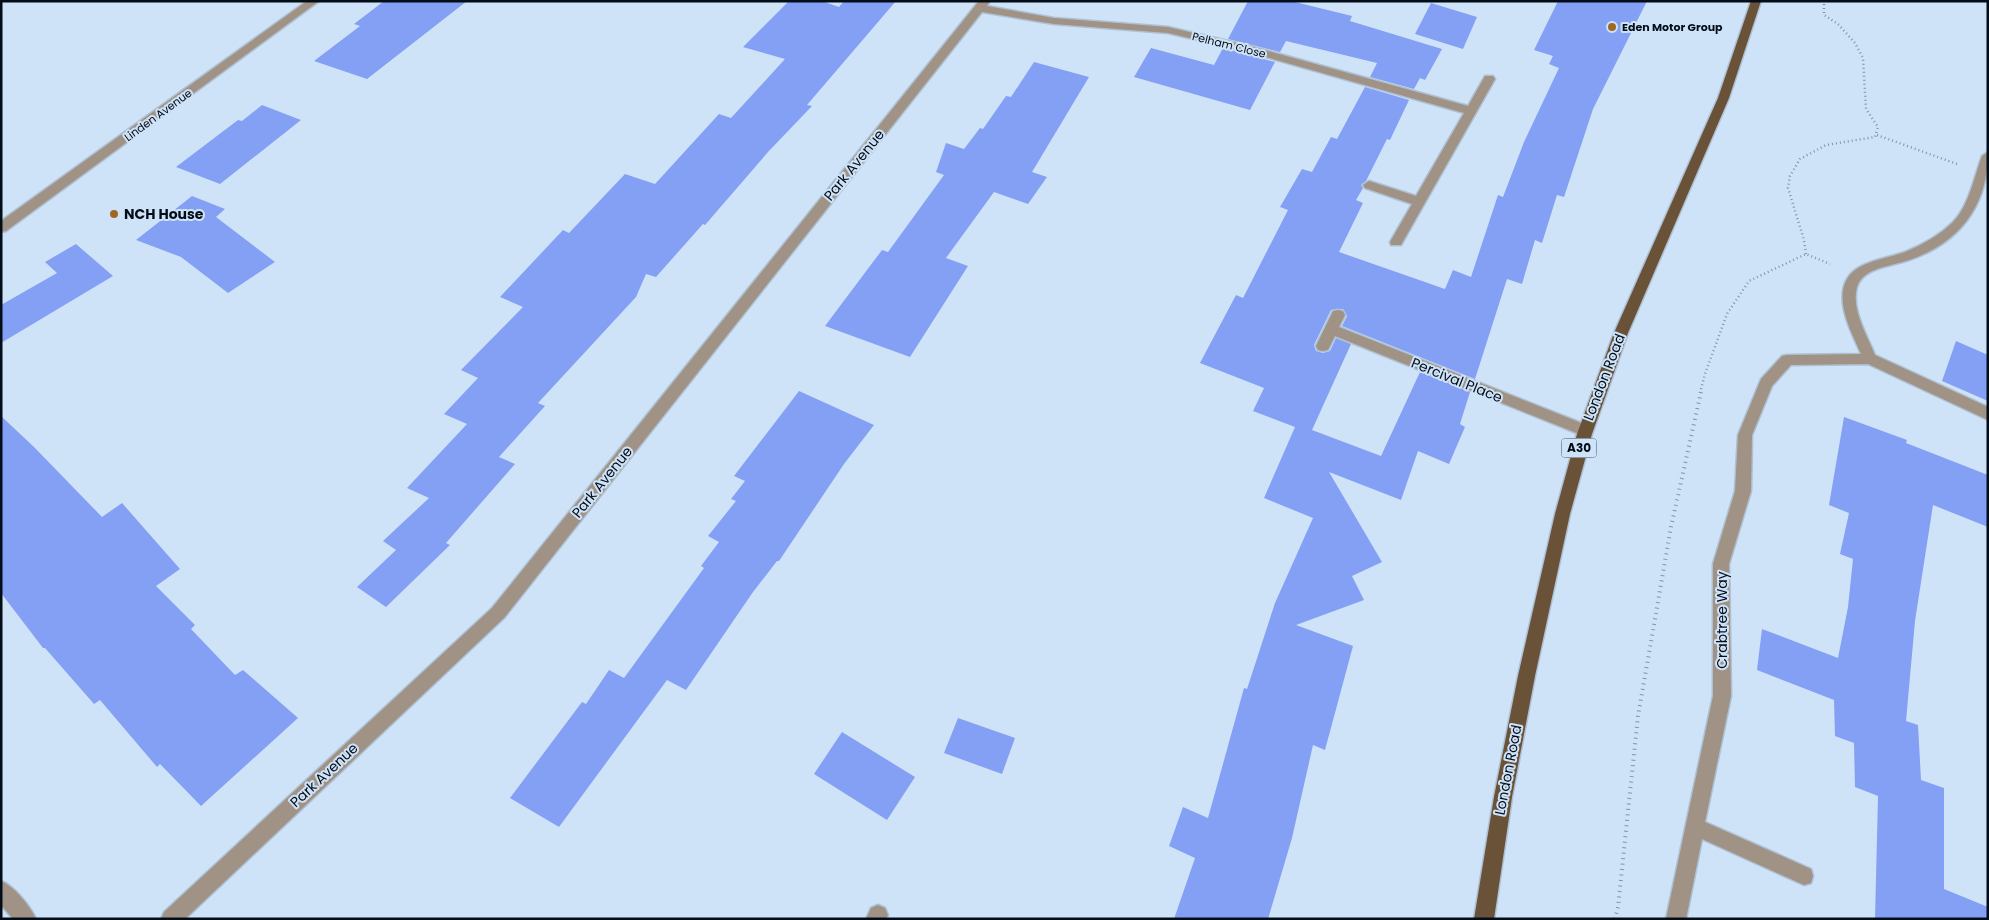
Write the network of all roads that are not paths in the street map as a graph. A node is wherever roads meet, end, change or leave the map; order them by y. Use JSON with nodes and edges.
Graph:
{"nodes":[{"id":1,"x":314,"y":1,"type":"edge"},
{"id":2,"x":1756,"y":1,"type":"edge"},
{"id":3,"x":982,"y":4,"type":"edge"},
{"id":4,"x":1489,"y":79,"type":"dead end"},
{"id":5,"x":1472,"y":111,"type":"junction"},
{"id":6,"x":1988,"y":156,"type":"edge"},
{"id":7,"x":1369,"y":185,"type":"dead end"},
{"id":8,"x":1982,"y":188,"type":"edge"},
{"id":9,"x":1420,"y":202,"type":"junction"},
{"id":10,"x":1,"y":228,"type":"edge"},
{"id":11,"x":1396,"y":242,"type":"dead end"},
{"id":12,"x":1338,"y":315,"type":"dead end"},
{"id":13,"x":1330,"y":329,"type":"junction"},
{"id":14,"x":1323,"y":346,"type":"dead end"},
{"id":15,"x":1870,"y":359,"type":"junction"},
{"id":16,"x":1988,"y":414,"type":"edge"},
{"id":17,"x":1584,"y":430,"type":"junction"},
{"id":18,"x":1696,"y":827,"type":"junction"},
{"id":19,"x":1804,"y":876,"type":"dead end"},
{"id":20,"x":1,"y":890,"type":"edge"},
{"id":21,"x":26,"y":919,"type":"edge"},
{"id":22,"x":170,"y":919,"type":"edge"},
{"id":23,"x":1484,"y":919,"type":"edge"},
{"id":24,"x":1676,"y":919,"type":"edge"}],
"edges":[{"from":1,"to":10,"type":"street","name":"Linden Avenue"},
{"from":2,"to":17,"type":"main road","name":"London Road","number":"A30"},
{"from":3,"to":5,"type":"street","name":"Pelham Close"},
{"from":3,"to":22,"type":"street","name":"Park Avenue"},
{"from":4,"to":5,"type":"street"},
{"from":5,"to":9,"type":"street"},
{"from":6,"to":8,"type":"street"},
{"from":7,"to":9,"type":"street"},
{"from":8,"to":15,"type":"street"},
{"from":9,"to":11,"type":"street"},
{"from":12,"to":13,"type":"street"},
{"from":13,"to":14,"type":"street"},
{"from":13,"to":17,"type":"street","name":"Percival Place"},
{"from":15,"to":16,"type":"street","name":"Crabtree Way"},
{"from":15,"to":18,"type":"street","name":"Crabtree Way"},
{"from":17,"to":23,"type":"main road","name":"London Road","number":"A30"},
{"from":18,"to":19,"type":"street"},
{"from":18,"to":24,"type":"street","name":"Crabtree Way"},
{"from":20,"to":21,"type":"street"}]}
